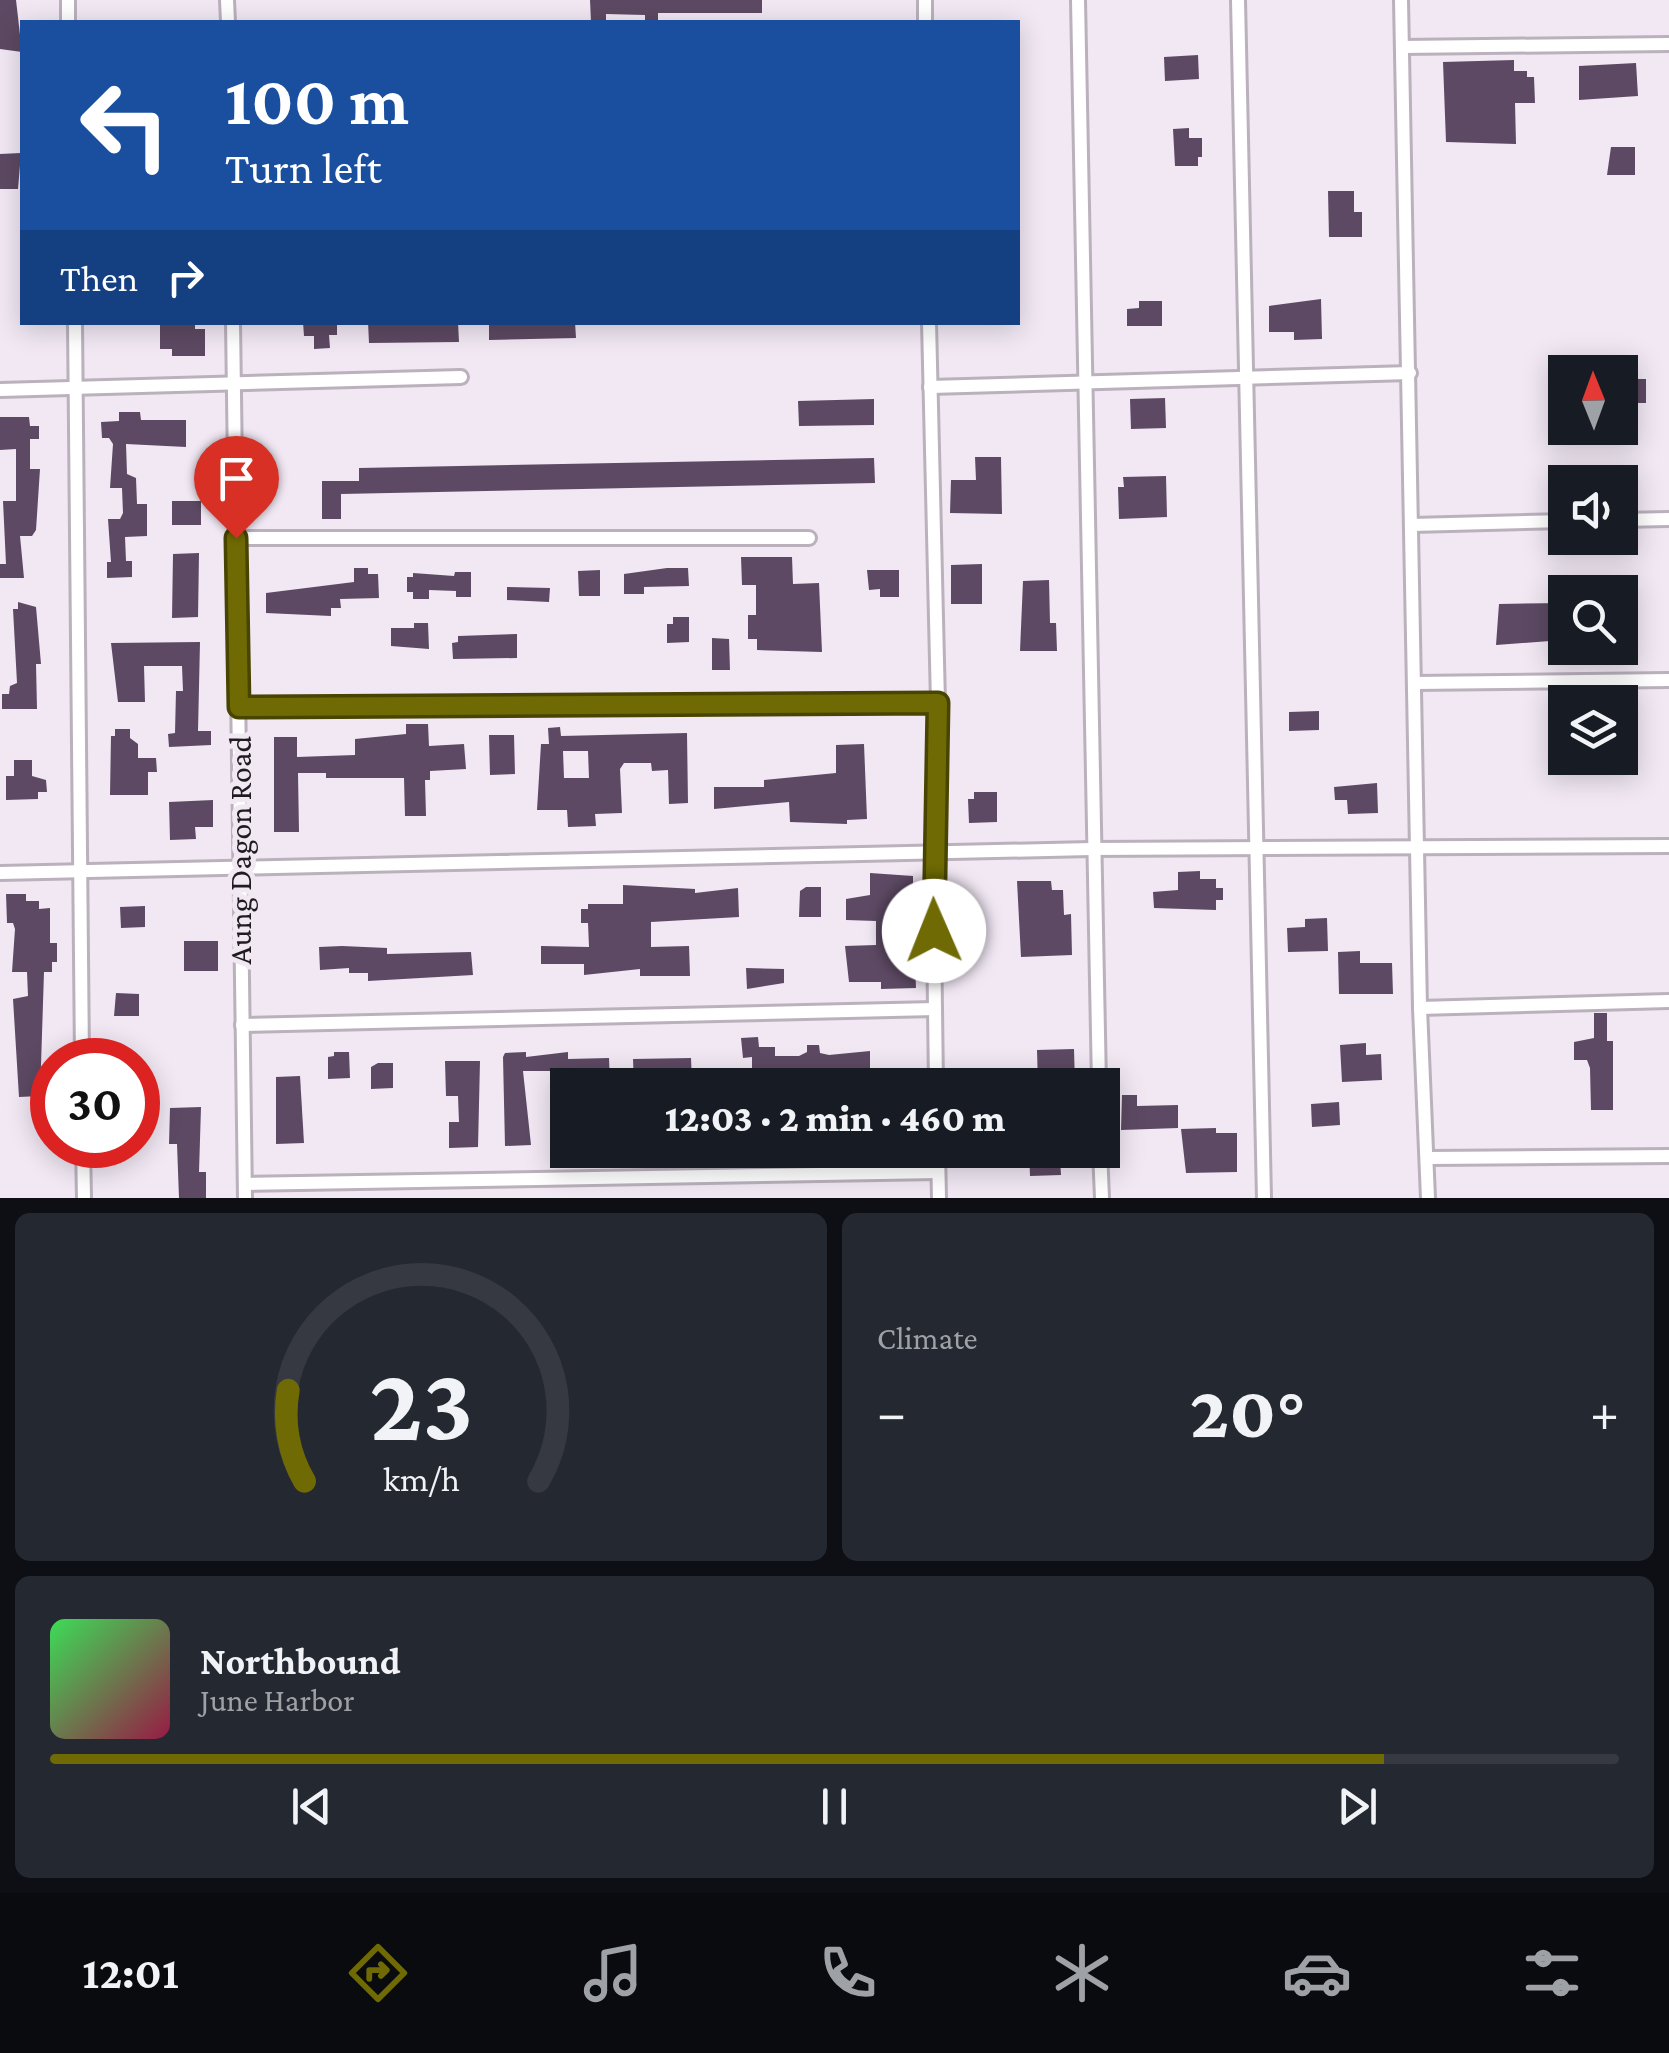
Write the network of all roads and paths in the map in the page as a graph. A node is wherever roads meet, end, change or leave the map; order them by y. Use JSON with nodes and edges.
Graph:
{"nodes":[{"id":1,"x":1078,"y":0,"type":"edge"},
{"id":2,"x":1238,"y":0,"type":"edge"},
{"id":3,"x":1401,"y":0,"type":"edge"},
{"id":4,"x":1669,"y":44,"type":"edge"},
{"id":5,"x":1402,"y":48,"type":"junction"},
{"id":6,"x":75,"y":325,"type":"edge"},
{"id":7,"x":233,"y":325,"type":"edge"},
{"id":8,"x":929,"y":325,"type":"edge"},
{"id":9,"x":1410,"y":373,"type":"junction"},
{"id":10,"x":1247,"y":376,"type":"junction"},
{"id":11,"x":461,"y":377,"type":"dead end"},
{"id":12,"x":234,"y":384,"type":"junction"},
{"id":13,"x":1082,"y":384,"type":"junction"},
{"id":14,"x":930,"y":387,"type":"junction"},
{"id":15,"x":77,"y":388,"type":"junction"},
{"id":16,"x":0,"y":390,"type":"edge"},
{"id":17,"x":1669,"y":519,"type":"edge"},
{"id":18,"x":1638,"y":520,"type":"edge"},
{"id":19,"x":1548,"y":522,"type":"edge"},
{"id":20,"x":1412,"y":525,"type":"junction"},
{"id":21,"x":236,"y":538,"type":"junction"},
{"id":22,"x":808,"y":538,"type":"dead end"},
{"id":23,"x":1669,"y":680,"type":"edge"},
{"id":24,"x":1414,"y":683,"type":"junction"},
{"id":25,"x":938,"y":703,"type":"junction"},
{"id":26,"x":239,"y":707,"type":"junction"},
{"id":27,"x":1257,"y":846,"type":"junction"},
{"id":28,"x":1417,"y":846,"type":"junction"},
{"id":29,"x":1669,"y":846,"type":"edge"},
{"id":30,"x":1092,"y":849,"type":"junction"},
{"id":31,"x":932,"y":853,"type":"junction"},
{"id":32,"x":240,"y":867,"type":"junction"},
{"id":33,"x":79,"y":871,"type":"junction"},
{"id":34,"x":0,"y":873,"type":"edge"},
{"id":35,"x":1669,"y":1001,"type":"edge"},
{"id":36,"x":1420,"y":1008,"type":"junction"},
{"id":37,"x":935,"y":1010,"type":"junction"},
{"id":38,"x":242,"y":1025,"type":"junction"},
{"id":39,"x":82,"y":1038,"type":"edge"},
{"id":40,"x":936,"y":1068,"type":"edge"},
{"id":41,"x":1098,"y":1068,"type":"edge"},
{"id":42,"x":1669,"y":1156,"type":"edge"},
{"id":43,"x":1428,"y":1158,"type":"junction"},
{"id":44,"x":83,"y":1168,"type":"edge"},
{"id":45,"x":938,"y":1168,"type":"edge"},
{"id":46,"x":1101,"y":1168,"type":"edge"},
{"id":47,"x":938,"y":1172,"type":"junction"},
{"id":48,"x":245,"y":1191,"type":"edge"},
{"id":49,"x":84,"y":1198,"type":"edge"},
{"id":50,"x":939,"y":1198,"type":"edge"},
{"id":51,"x":1102,"y":1198,"type":"edge"},
{"id":52,"x":1264,"y":1198,"type":"edge"},
{"id":53,"x":1428,"y":1198,"type":"edge"}],
"edges":[{"from":1,"to":13,"type":"street"},
{"from":2,"to":10,"type":"street"},
{"from":3,"to":5,"type":"street"},
{"from":4,"to":5,"type":"street"},
{"from":5,"to":9,"type":"street"},
{"from":6,"to":15,"type":"street"},
{"from":7,"to":12,"type":"street","name":"Aung Dagon Road"},
{"from":8,"to":14,"type":"street"},
{"from":9,"to":10,"type":"street"},
{"from":9,"to":20,"type":"street"},
{"from":10,"to":13,"type":"street"},
{"from":10,"to":27,"type":"street"},
{"from":11,"to":12,"type":"street"},
{"from":12,"to":15,"type":"street"},
{"from":12,"to":21,"type":"street","name":"Aung Dagon Road"},
{"from":13,"to":14,"type":"street"},
{"from":13,"to":30,"type":"street"},
{"from":14,"to":25,"type":"street"},
{"from":15,"to":16,"type":"street"},
{"from":15,"to":33,"type":"street"},
{"from":17,"to":18,"type":"street"},
{"from":19,"to":20,"type":"street"},
{"from":20,"to":24,"type":"street"},
{"from":21,"to":22,"type":"street"},
{"from":21,"to":26,"type":"street","name":"Aung Dagon Road"},
{"from":23,"to":24,"type":"street"},
{"from":24,"to":28,"type":"street"},
{"from":25,"to":26,"type":"street"},
{"from":25,"to":31,"type":"street"},
{"from":26,"to":32,"type":"street","name":"Aung Dagon Road"},
{"from":27,"to":28,"type":"street"},
{"from":27,"to":30,"type":"street"},
{"from":27,"to":52,"type":"street"},
{"from":28,"to":29,"type":"street"},
{"from":28,"to":36,"type":"street"},
{"from":30,"to":31,"type":"street"},
{"from":30,"to":41,"type":"street"},
{"from":31,"to":32,"type":"street"},
{"from":31,"to":37,"type":"street"},
{"from":32,"to":33,"type":"street"},
{"from":32,"to":38,"type":"street","name":"Aung Dagon Road"},
{"from":33,"to":34,"type":"street"},
{"from":33,"to":39,"type":"street"},
{"from":35,"to":36,"type":"street"},
{"from":36,"to":43,"type":"street"},
{"from":37,"to":38,"type":"street"},
{"from":37,"to":40,"type":"street"},
{"from":38,"to":48,"type":"street","name":"Aung Dagon Road"},
{"from":42,"to":43,"type":"street"},
{"from":43,"to":53,"type":"street"},
{"from":44,"to":49,"type":"street"},
{"from":45,"to":47,"type":"street"},
{"from":46,"to":51,"type":"street"},
{"from":47,"to":48,"type":"street"},
{"from":47,"to":50,"type":"street"}]}
